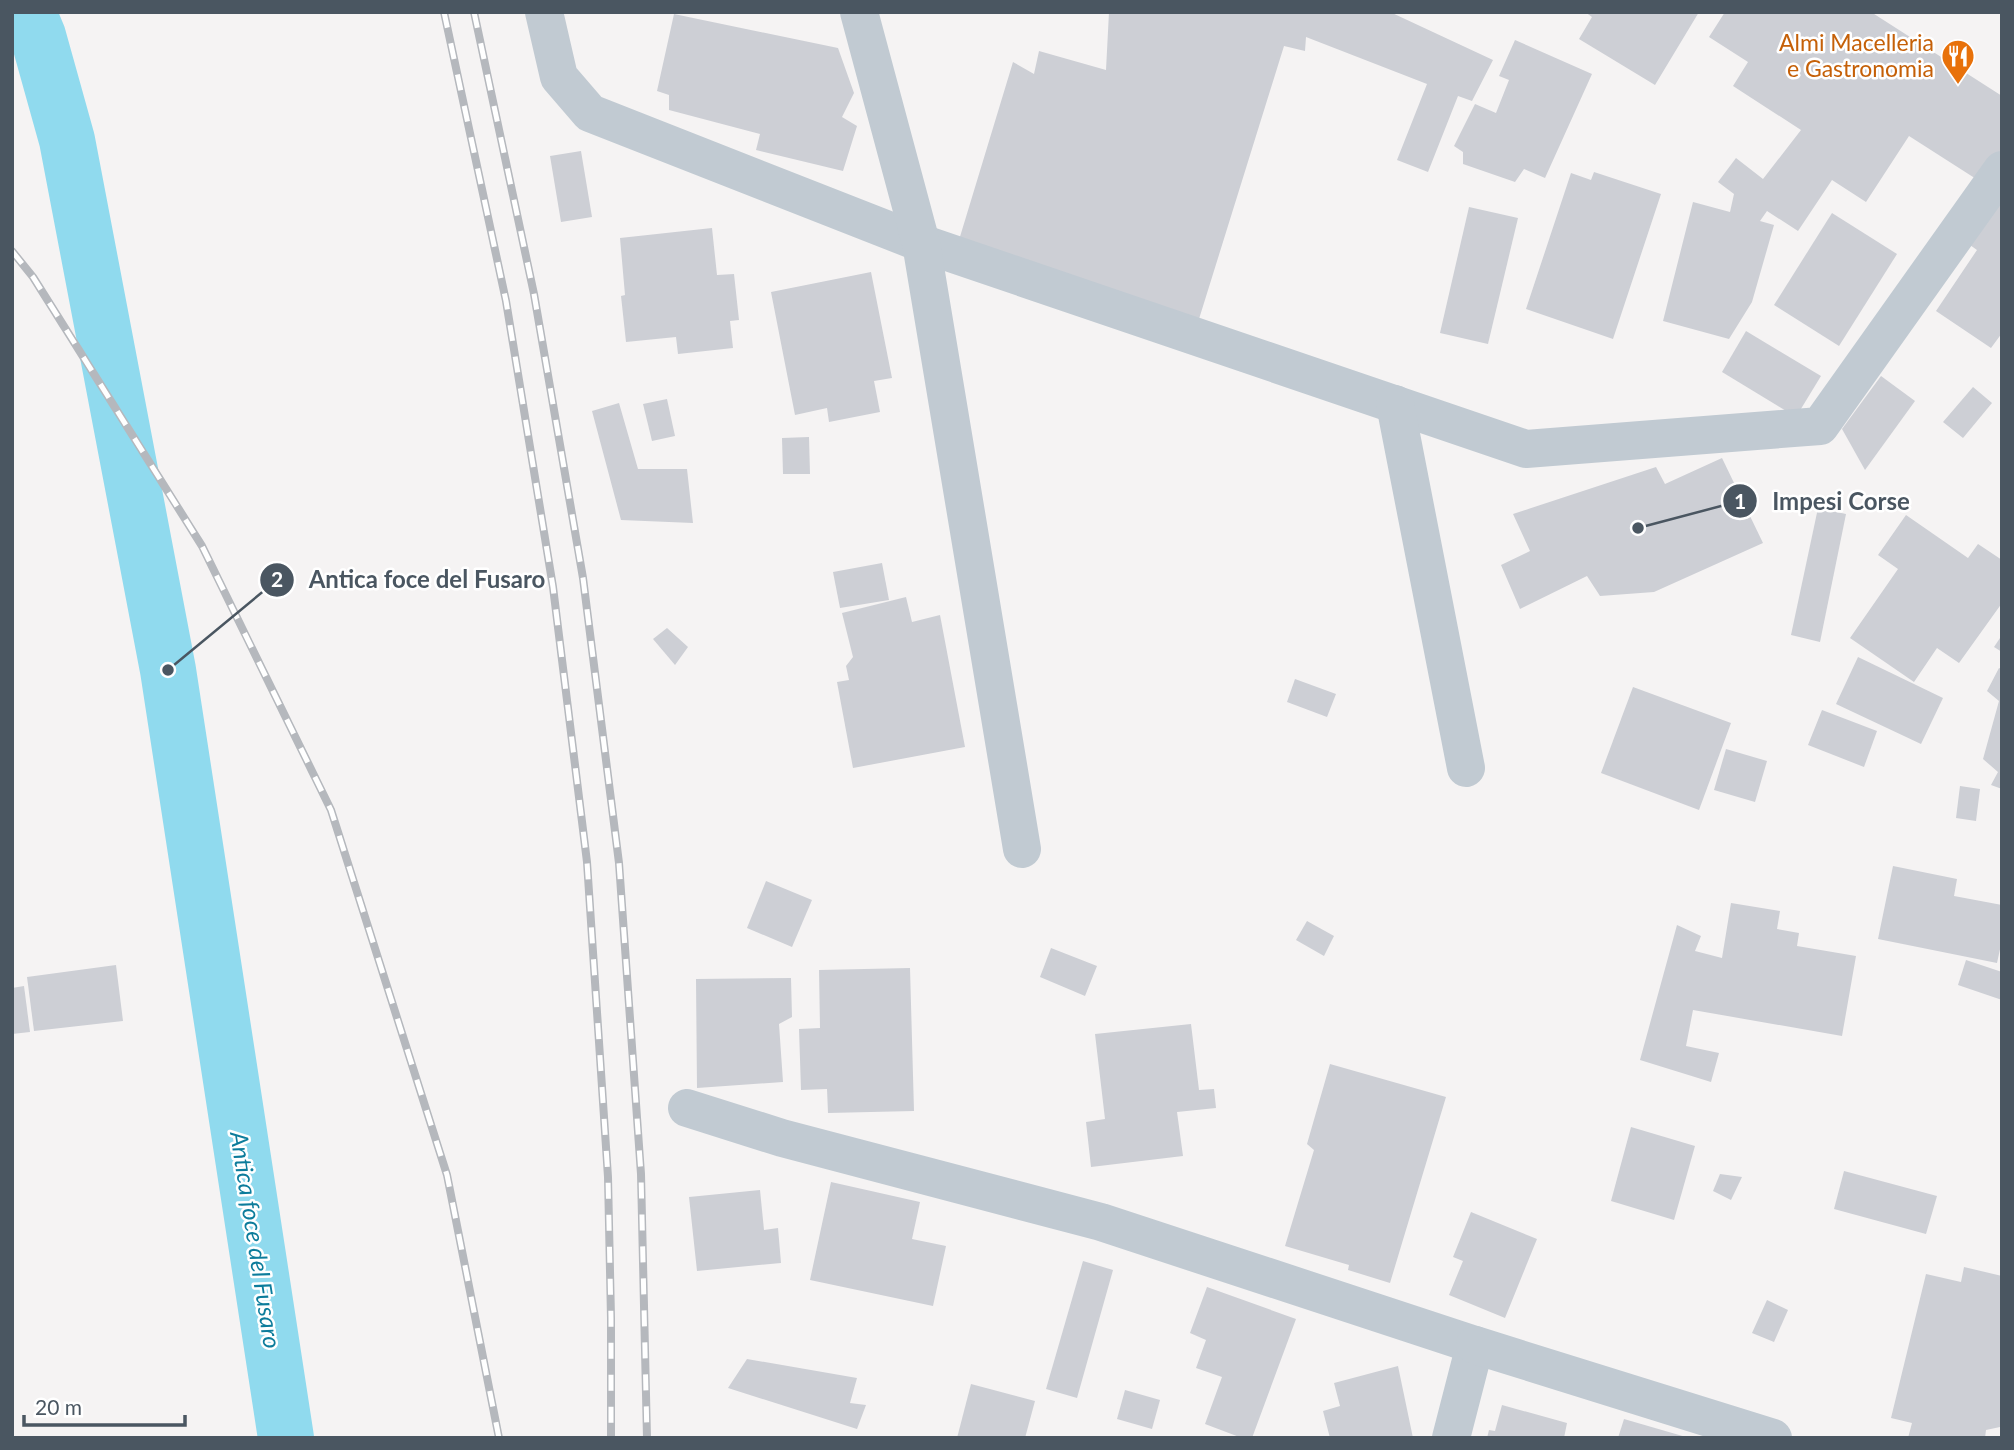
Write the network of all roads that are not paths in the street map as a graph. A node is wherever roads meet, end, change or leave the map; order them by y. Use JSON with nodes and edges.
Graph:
{"nodes":[{"id":1,"x":544,"y":12,"type":"edge"},
{"id":2,"x":859,"y":12,"type":"edge"},
{"id":3,"x":2002,"y":170,"type":"edge"},
{"id":4,"x":921,"y":243,"type":"junction"},
{"id":5,"x":1395,"y":404,"type":"junction"},
{"id":6,"x":1466,"y":768,"type":"dead end"},
{"id":7,"x":1022,"y":849,"type":"dead end"},
{"id":8,"x":687,"y":1108,"type":"dead end"},
{"id":9,"x":1475,"y":1345,"type":"junction"},
{"id":10,"x":1451,"y":1438,"type":"edge"},
{"id":11,"x":1773,"y":1438,"type":"edge"}],
"edges":[{"from":1,"to":4,"type":"street"},
{"from":2,"to":4,"type":"street"},
{"from":3,"to":5,"type":"street"},
{"from":4,"to":5,"type":"street"},
{"from":4,"to":7,"type":"street"},
{"from":5,"to":6,"type":"street"},
{"from":8,"to":9,"type":"street"},
{"from":9,"to":10,"type":"street"},
{"from":9,"to":11,"type":"street"}]}
